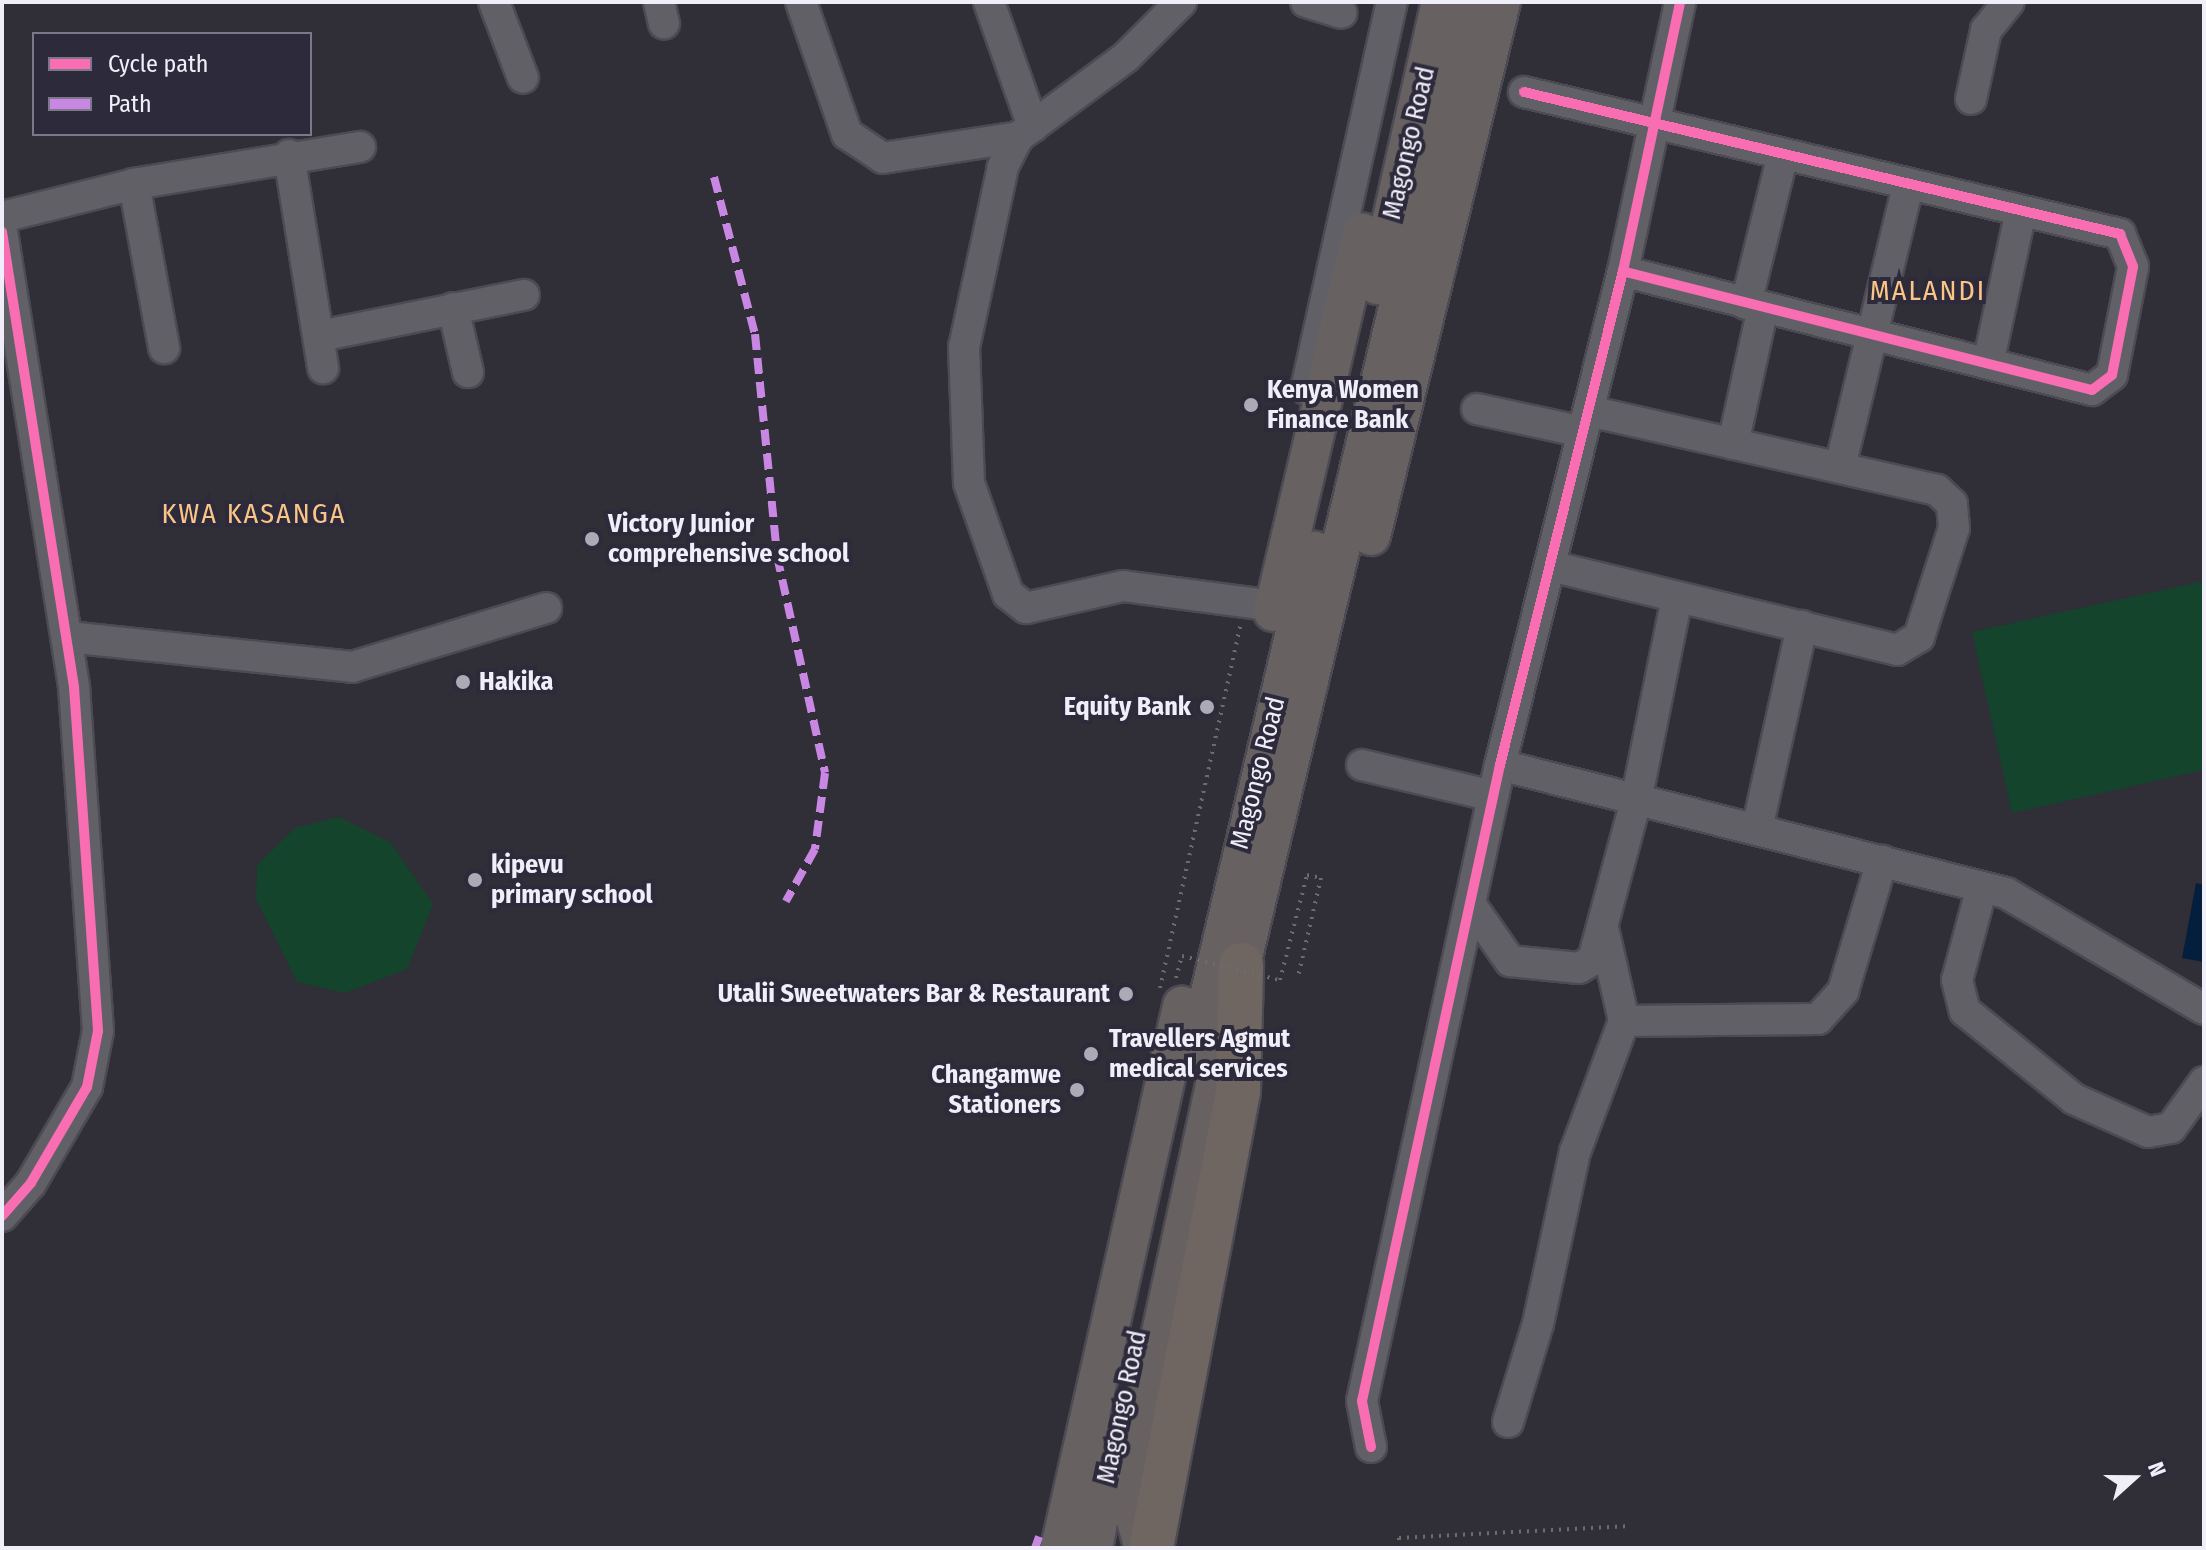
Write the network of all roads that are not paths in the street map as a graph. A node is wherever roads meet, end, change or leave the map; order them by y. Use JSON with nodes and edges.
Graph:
{"nodes":[{"id":1,"x":494,"y":2,"type":"edge"},
{"id":2,"x":801,"y":2,"type":"edge"},
{"id":3,"x":989,"y":2,"type":"edge"},
{"id":4,"x":1181,"y":2,"type":"edge"},
{"id":5,"x":1306,"y":2,"type":"edge"},
{"id":6,"x":1392,"y":2,"type":"edge"},
{"id":7,"x":1417,"y":2,"type":"edge"},
{"id":8,"x":1441,"y":2,"type":"edge"},
{"id":9,"x":1471,"y":2,"type":"edge"},
{"id":10,"x":1501,"y":2,"type":"edge"},
{"id":11,"x":1680,"y":2,"type":"edge"},
{"id":12,"x":2009,"y":2,"type":"edge"},
{"id":13,"x":1341,"y":13,"type":"dead end"},
{"id":14,"x":523,"y":78,"type":"dead end"},
{"id":15,"x":1524,"y":92,"type":"dead end"},
{"id":16,"x":1971,"y":99,"type":"dead end"},
{"id":17,"x":1654,"y":120,"type":"junction"},
{"id":18,"x":1026,"y":132,"type":"junction"},
{"id":19,"x":360,"y":147,"type":"dead end"},
{"id":20,"x":1783,"y":154,"type":"junction"},
{"id":21,"x":289,"y":155,"type":"junction"},
{"id":22,"x":134,"y":184,"type":"junction"},
{"id":23,"x":1908,"y":186,"type":"junction"},
{"id":24,"x":2021,"y":211,"type":"junction"},
{"id":25,"x":2,"y":217,"type":"edge"},
{"id":26,"x":2,"y":232,"type":"edge"},
{"id":27,"x":1623,"y":271,"type":"junction"},
{"id":28,"x":524,"y":295,"type":"dead end"},
{"id":29,"x":1755,"y":306,"type":"junction"},
{"id":30,"x":453,"y":308,"type":"junction"},
{"id":31,"x":1872,"y":330,"type":"junction"},
{"id":32,"x":320,"y":336,"type":"junction"},
{"id":33,"x":164,"y":348,"type":"dead end"},
{"id":34,"x":1989,"y":359,"type":"junction"},
{"id":35,"x":323,"y":368,"type":"dead end"},
{"id":36,"x":468,"y":372,"type":"dead end"},
{"id":37,"x":1477,"y":409,"type":"dead end"},
{"id":38,"x":1586,"y":422,"type":"junction"},
{"id":39,"x":1733,"y":444,"type":"junction"},
{"id":40,"x":1840,"y":467,"type":"junction"},
{"id":41,"x":1344,"y":485,"type":"junction"},
{"id":42,"x":1550,"y":566,"type":"junction"},
{"id":43,"x":1677,"y":597,"type":"junction"},
{"id":44,"x":1266,"y":604,"type":"junction"},
{"id":45,"x":546,"y":608,"type":"dead end"},
{"id":46,"x":1802,"y":626,"type":"junction"},
{"id":47,"x":68,"y":637,"type":"junction"},
{"id":48,"x":1261,"y":757,"type":"junction"},
{"id":49,"x":1362,"y":765,"type":"dead end"},
{"id":50,"x":1500,"y":765,"type":"junction"},
{"id":51,"x":1493,"y":796,"type":"junction"},
{"id":52,"x":1636,"y":801,"type":"junction"},
{"id":53,"x":1276,"y":825,"type":"junction"},
{"id":54,"x":1757,"y":829,"type":"junction"},
{"id":55,"x":1882,"y":861,"type":"junction"},
{"id":56,"x":1982,"y":887,"type":"junction"},
{"id":57,"x":1470,"y":904,"type":"junction"},
{"id":58,"x":1604,"y":932,"type":"junction"},
{"id":59,"x":1248,"y":958,"type":"junction"},
{"id":60,"x":2204,"y":1009,"type":"edge"},
{"id":61,"x":1624,"y":1021,"type":"junction"},
{"id":62,"x":2204,"y":1082,"type":"edge"},
{"id":63,"x":2,"y":1216,"type":"edge"},
{"id":64,"x":1508,"y":1422,"type":"dead end"},
{"id":65,"x":1371,"y":1447,"type":"dead end"},
{"id":66,"x":1060,"y":1548,"type":"edge"},
{"id":67,"x":1093,"y":1548,"type":"edge"},
{"id":68,"x":1144,"y":1548,"type":"edge"},
{"id":69,"x":1151,"y":1548,"type":"edge"}],
"edges":[{"from":1,"to":14,"type":"street"},
{"from":2,"to":18,"type":"street"},
{"from":3,"to":18,"type":"street"},
{"from":4,"to":18,"type":"street"},
{"from":5,"to":13,"type":"street"},
{"from":6,"to":44,"type":"street"},
{"from":7,"to":44,"type":"main road"},
{"from":8,"to":41,"type":"main road","name":"Magongo Road"},
{"from":9,"to":41,"type":"main road"},
{"from":10,"to":53,"type":"main road"},
{"from":11,"to":17,"type":"street"},
{"from":12,"to":16,"type":"street"},
{"from":15,"to":17,"type":"street"},
{"from":17,"to":20,"type":"street"},
{"from":17,"to":27,"type":"street"},
{"from":18,"to":44,"type":"street"},
{"from":19,"to":21,"type":"street"},
{"from":20,"to":23,"type":"street"},
{"from":20,"to":29,"type":"street"},
{"from":21,"to":22,"type":"street"},
{"from":21,"to":32,"type":"street"},
{"from":22,"to":25,"type":"street"},
{"from":22,"to":33,"type":"street"},
{"from":23,"to":24,"type":"street"},
{"from":23,"to":31,"type":"street"},
{"from":24,"to":34,"type":"street"},
{"from":24,"to":34,"type":"street"},
{"from":26,"to":47,"type":"street"},
{"from":27,"to":29,"type":"street"},
{"from":27,"to":38,"type":"street"},
{"from":28,"to":30,"type":"street"},
{"from":29,"to":31,"type":"street"},
{"from":29,"to":39,"type":"street"},
{"from":30,"to":32,"type":"street"},
{"from":30,"to":36,"type":"street"},
{"from":31,"to":34,"type":"street"},
{"from":31,"to":40,"type":"street"},
{"from":32,"to":35,"type":"street"},
{"from":37,"to":38,"type":"street"},
{"from":38,"to":39,"type":"street"},
{"from":38,"to":42,"type":"street"},
{"from":39,"to":40,"type":"street"},
{"from":40,"to":46,"type":"street"},
{"from":41,"to":48,"type":"main road","name":"Magongo Road"},
{"from":41,"to":53,"type":"main road","name":"Magongo Road"},
{"from":42,"to":43,"type":"street"},
{"from":42,"to":50,"type":"street"},
{"from":43,"to":46,"type":"street"},
{"from":43,"to":52,"type":"street"},
{"from":44,"to":48,"type":"main road"},
{"from":45,"to":47,"type":"street"},
{"from":46,"to":54,"type":"street"},
{"from":47,"to":63,"type":"street"},
{"from":48,"to":59,"type":"main road","name":"Magongo Road"},
{"from":49,"to":51,"type":"street"},
{"from":50,"to":51,"type":"street"},
{"from":50,"to":52,"type":"street"},
{"from":51,"to":57,"type":"street"},
{"from":52,"to":54,"type":"street"},
{"from":52,"to":58,"type":"street"},
{"from":53,"to":59,"type":"main road","name":"Magongo Road"},
{"from":54,"to":55,"type":"street"},
{"from":55,"to":56,"type":"street"},
{"from":55,"to":61,"type":"street"},
{"from":56,"to":60,"type":"street"},
{"from":56,"to":62,"type":"street"},
{"from":57,"to":58,"type":"street"},
{"from":57,"to":65,"type":"street"},
{"from":58,"to":61,"type":"street"},
{"from":59,"to":66,"type":"main road"},
{"from":59,"to":67,"type":"main road","name":"Magongo Road"},
{"from":59,"to":68,"type":"main road","name":"Magongo Road"},
{"from":59,"to":69,"type":"highway"},
{"from":61,"to":64,"type":"street"}]}
